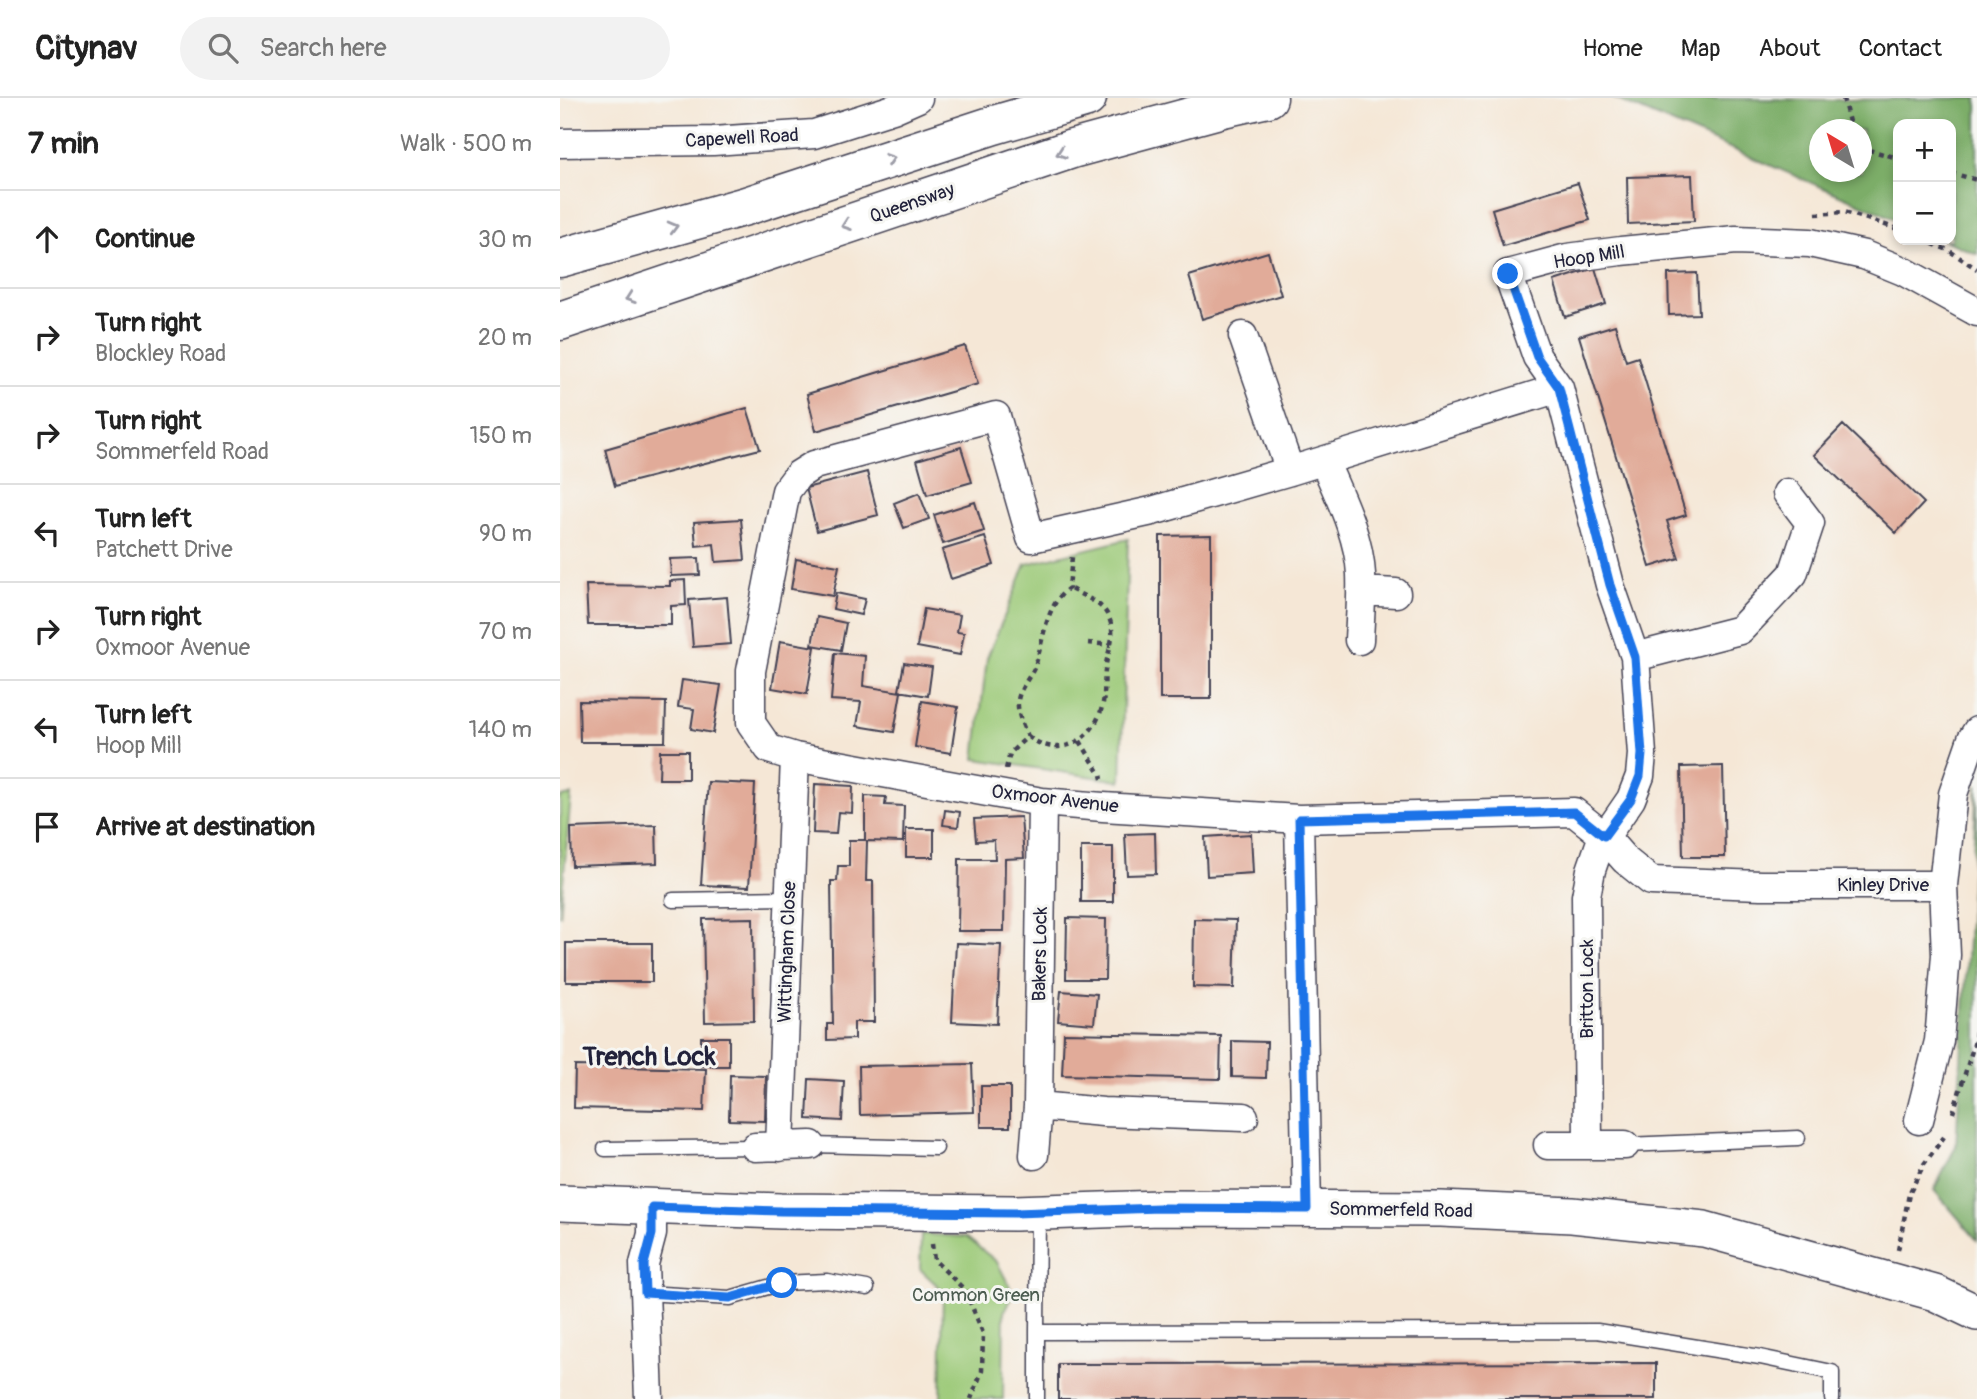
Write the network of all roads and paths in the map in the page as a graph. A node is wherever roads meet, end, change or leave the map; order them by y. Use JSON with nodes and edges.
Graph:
{"nodes":[{"id":1,"x":918,"y":98,"type":"edge"},
{"id":2,"x":1087,"y":98,"type":"edge"},
{"id":3,"x":1268,"y":98,"type":"edge"},
{"id":4,"x":1843,"y":99,"type":"edge"},
{"id":5,"x":1848,"y":119,"type":"edge"},
{"id":6,"x":560,"y":143,"type":"edge"},
{"id":7,"x":1872,"y":151,"type":"edge"},
{"id":8,"x":1893,"y":157,"type":"edge"},
{"id":9,"x":1956,"y":174,"type":"edge"},
{"id":10,"x":1977,"y":180,"type":"edge"},
{"id":11,"x":1936,"y":245,"type":"edge"},
{"id":12,"x":560,"y":258,"type":"edge"},
{"id":13,"x":1977,"y":269,"type":"edge"},
{"id":14,"x":1977,"y":312,"type":"edge"},
{"id":15,"x":560,"y":321,"type":"edge"},
{"id":16,"x":1243,"y":336,"type":"dead end"},
{"id":17,"x":1559,"y":388,"type":"junction"},
{"id":18,"x":1324,"y":461,"type":"junction"},
{"id":19,"x":1290,"y":471,"type":"junction"},
{"id":20,"x":1787,"y":493,"type":"dead end"},
{"id":21,"x":1074,"y":526,"type":"junction"},
{"id":22,"x":1069,"y":588,"type":"junction"},
{"id":23,"x":1361,"y":591,"type":"junction"},
{"id":24,"x":1396,"y":593,"type":"dead end"},
{"id":25,"x":1359,"y":640,"type":"dead end"},
{"id":26,"x":1088,"y":643,"type":"dead end"},
{"id":27,"x":1111,"y":645,"type":"junction"},
{"id":28,"x":1635,"y":657,"type":"junction"},
{"id":29,"x":1977,"y":731,"type":"edge"},
{"id":30,"x":1028,"y":736,"type":"junction"},
{"id":31,"x":1080,"y":741,"type":"junction"},
{"id":32,"x":795,"y":757,"type":"junction"},
{"id":33,"x":1000,"y":794,"type":"junction"},
{"id":34,"x":1042,"y":802,"type":"junction"},
{"id":35,"x":1103,"y":807,"type":"junction"},
{"id":36,"x":1299,"y":819,"type":"junction"},
{"id":37,"x":1604,"y":836,"type":"junction"},
{"id":38,"x":1942,"y":885,"type":"junction"},
{"id":39,"x":789,"y":898,"type":"junction"},
{"id":40,"x":673,"y":900,"type":"dead end"},
{"id":41,"x":1977,"y":1023,"type":"edge"},
{"id":42,"x":1038,"y":1106,"type":"junction"},
{"id":43,"x":1244,"y":1117,"type":"dead end"},
{"id":44,"x":1919,"y":1119,"type":"dead end"},
{"id":45,"x":1949,"y":1124,"type":"dead end"},
{"id":46,"x":1945,"y":1136,"type":"dead end"},
{"id":47,"x":1798,"y":1138,"type":"dead end"},
{"id":48,"x":1625,"y":1144,"type":"joint"},
{"id":49,"x":1548,"y":1145,"type":"dead end"},
{"id":50,"x":1588,"y":1145,"type":"junction"},
{"id":51,"x":811,"y":1146,"type":"joint"},
{"id":52,"x":767,"y":1147,"type":"junction"},
{"id":53,"x":936,"y":1148,"type":"dead end"},
{"id":54,"x":605,"y":1149,"type":"dead end"},
{"id":55,"x":1034,"y":1155,"type":"dead end"},
{"id":56,"x":560,"y":1203,"type":"edge"},
{"id":57,"x":652,"y":1207,"type":"junction"},
{"id":58,"x":1307,"y":1209,"type":"junction"},
{"id":59,"x":1038,"y":1212,"type":"junction"},
{"id":60,"x":931,"y":1238,"type":"dead end"},
{"id":61,"x":1900,"y":1283,"type":"junction"},
{"id":62,"x":867,"y":1288,"type":"dead end"},
{"id":63,"x":645,"y":1293,"type":"junction"},
{"id":64,"x":1977,"y":1313,"type":"edge"},
{"id":65,"x":1037,"y":1332,"type":"junction"},
{"id":66,"x":649,"y":1399,"type":"edge"},
{"id":67,"x":971,"y":1399,"type":"edge"},
{"id":68,"x":1037,"y":1399,"type":"edge"},
{"id":69,"x":1832,"y":1399,"type":"edge"}],
"edges":[{"from":1,"to":6,"type":"street","name":"Capewell Road"},
{"from":12,"to":2,"type":"highway","one_way":true},
{"from":3,"to":15,"type":"highway","name":"Queensway","one_way":true},
{"from":4,"to":5,"type":"path"},
{"from":7,"to":8,"type":"path"},
{"from":9,"to":10,"type":"path"},
{"from":11,"to":13,"type":"path"},
{"from":14,"to":17,"type":"street","name":"Hoop Mill"},
{"from":16,"to":19,"type":"street"},
{"from":17,"to":18,"type":"street"},
{"from":17,"to":28,"type":"street","name":"Hoop Mill"},
{"from":18,"to":19,"type":"street"},
{"from":18,"to":23,"type":"street"},
{"from":19,"to":21,"type":"street"},
{"from":20,"to":28,"type":"street"},
{"from":21,"to":22,"type":"path"},
{"from":21,"to":32,"type":"street","name":"Oxmoor Avenue"},
{"from":22,"to":27,"type":"path"},
{"from":22,"to":30,"type":"path"},
{"from":23,"to":24,"type":"street"},
{"from":23,"to":25,"type":"street"},
{"from":26,"to":27,"type":"path"},
{"from":27,"to":31,"type":"path"},
{"from":28,"to":37,"type":"street","name":"Hoop Mill"},
{"from":29,"to":38,"type":"street"},
{"from":30,"to":31,"type":"path"},
{"from":30,"to":33,"type":"path"},
{"from":31,"to":35,"type":"path"},
{"from":32,"to":33,"type":"street","name":"Oxmoor Avenue"},
{"from":32,"to":39,"type":"street","name":"Wittingham Close"},
{"from":33,"to":34,"type":"street","name":"Oxmoor Avenue"},
{"from":34,"to":35,"type":"street","name":"Oxmoor Avenue"},
{"from":34,"to":42,"type":"street","name":"Bakers Lock"},
{"from":35,"to":36,"type":"street","name":"Oxmoor Avenue"},
{"from":36,"to":37,"type":"street","name":"Oxmoor Avenue"},
{"from":36,"to":58,"type":"street"},
{"from":37,"to":38,"type":"street","name":"Kinley Drive"},
{"from":37,"to":50,"type":"street","name":"Britton Lock"},
{"from":38,"to":44,"type":"street","name":"Kinley Drive"},
{"from":39,"to":40,"type":"lane"},
{"from":39,"to":52,"type":"street","name":"Wittingham Close"},
{"from":41,"to":45,"type":"path"},
{"from":42,"to":43,"type":"street"},
{"from":42,"to":55,"type":"street","name":"Bakers Lock"},
{"from":46,"to":61,"type":"path"},
{"from":47,"to":48,"type":"lane"},
{"from":48,"to":50,"type":"street"},
{"from":49,"to":50,"type":"street"},
{"from":51,"to":52,"type":"street"},
{"from":51,"to":53,"type":"lane"},
{"from":52,"to":54,"type":"lane"},
{"from":56,"to":57,"type":"street","name":"Sommerfeld Road"},
{"from":57,"to":59,"type":"street","name":"Sommerfeld Road"},
{"from":57,"to":63,"type":"street"},
{"from":58,"to":59,"type":"street","name":"Sommerfeld Road"},
{"from":58,"to":61,"type":"street","name":"Sommerfeld Road"},
{"from":59,"to":65,"type":"lane"},
{"from":60,"to":67,"type":"path"},
{"from":61,"to":64,"type":"street","name":"Sommerfeld Road"},
{"from":62,"to":63,"type":"lane"},
{"from":63,"to":66,"type":"street"},
{"from":65,"to":68,"type":"lane"},
{"from":65,"to":69,"type":"lane"}]}
